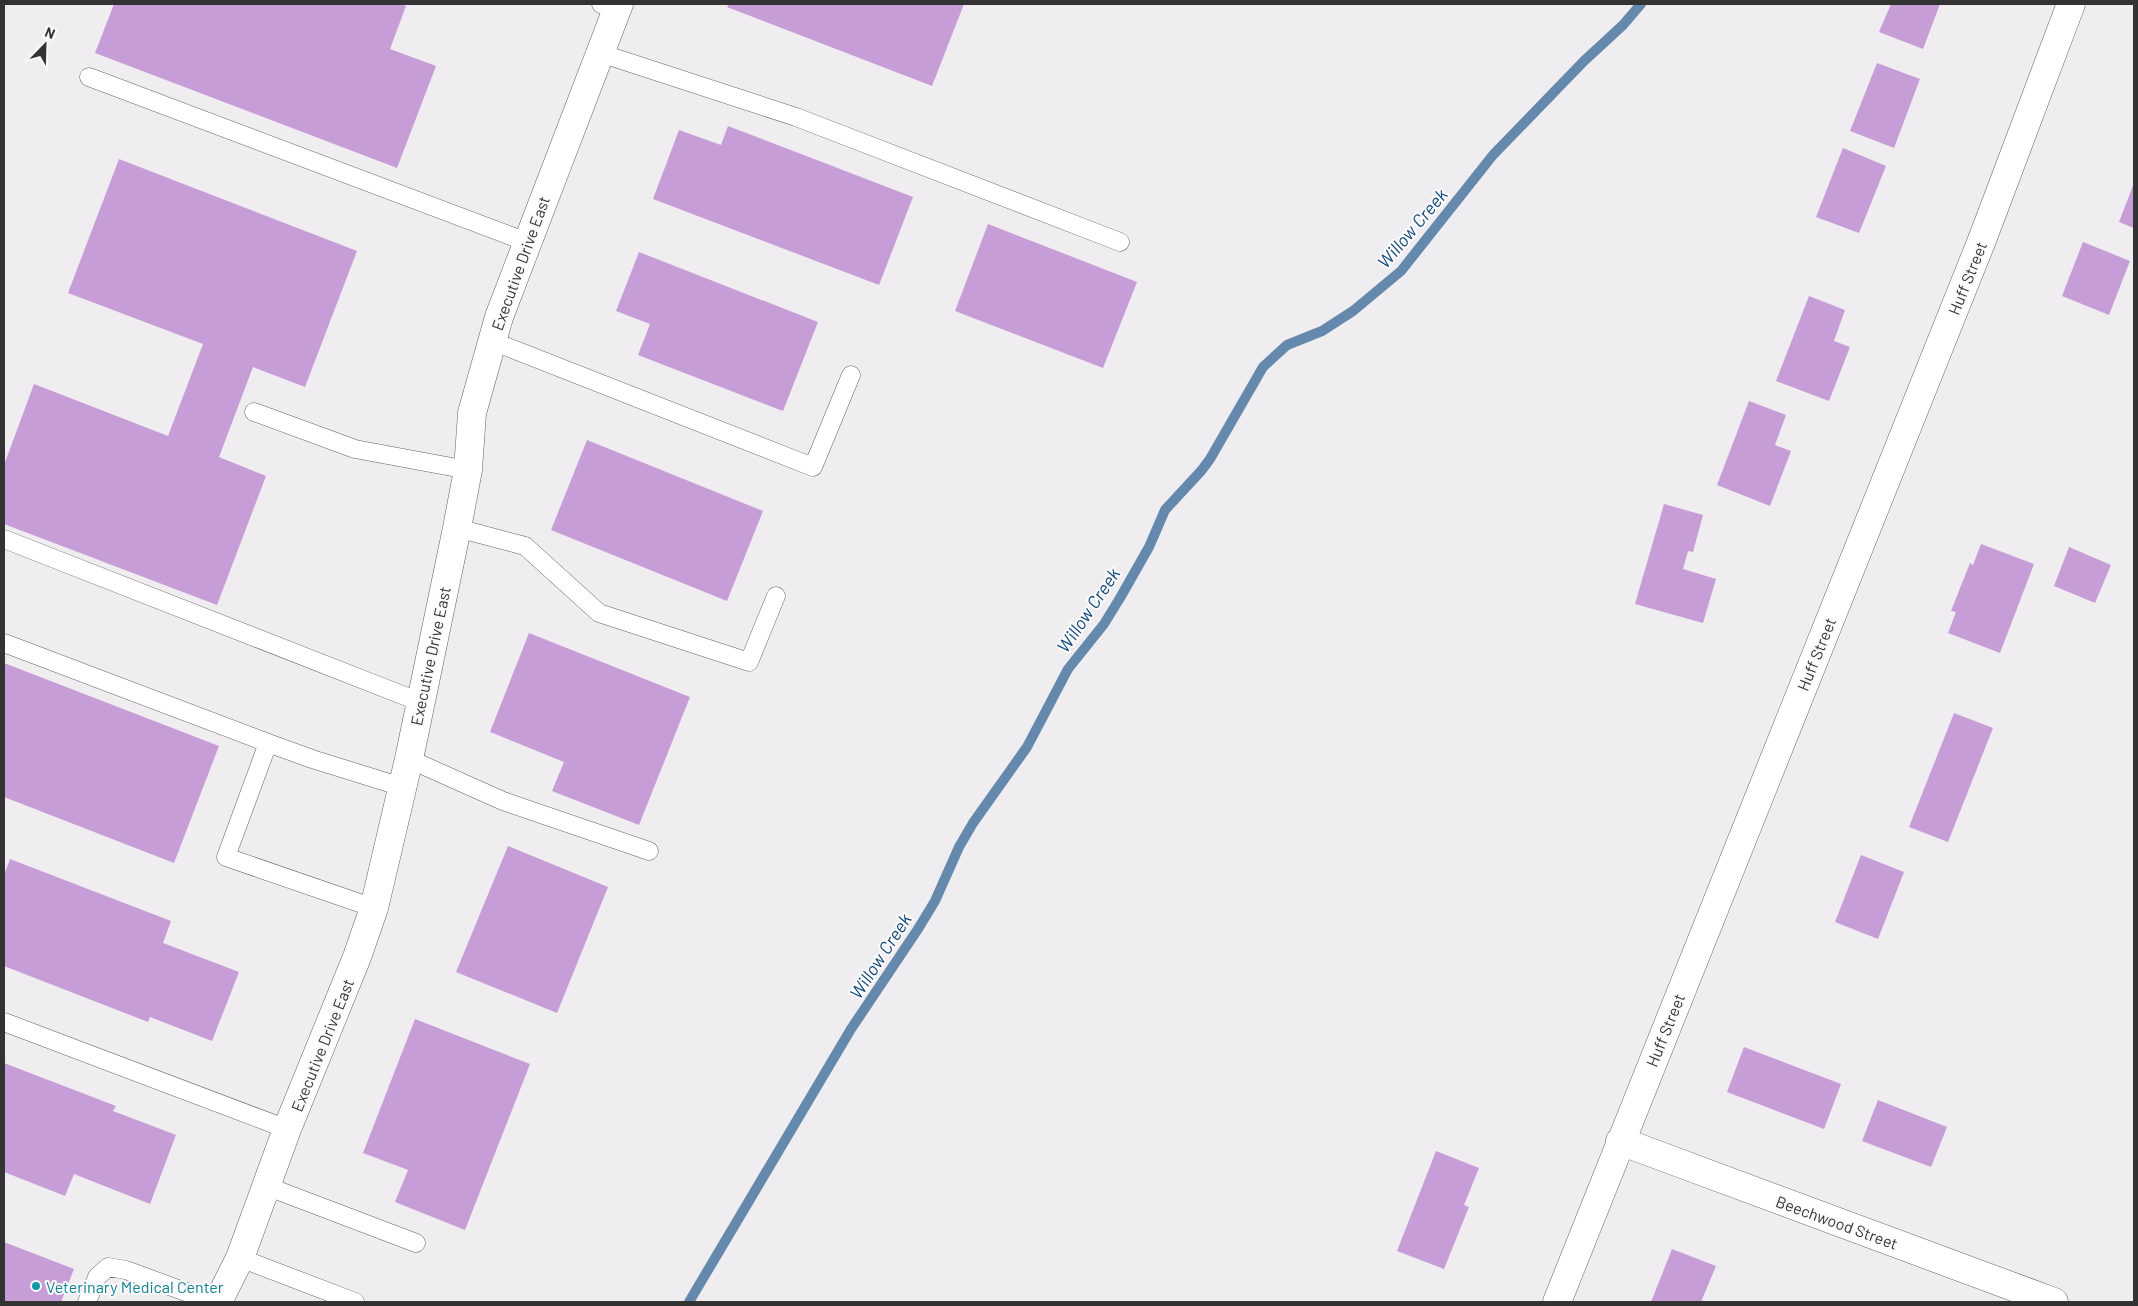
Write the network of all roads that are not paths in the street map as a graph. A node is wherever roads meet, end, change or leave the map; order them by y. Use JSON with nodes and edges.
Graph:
{"nodes":[{"id":1,"x":2071,"y":4,"type":"edge"},
{"id":2,"x":612,"y":6,"type":"edge"},
{"id":3,"x":600,"y":53,"type":"junction"},
{"id":4,"x":89,"y":77,"type":"dead end"},
{"id":5,"x":527,"y":242,"type":"junction"},
{"id":6,"x":1120,"y":242,"type":"dead end"},
{"id":7,"x":492,"y":341,"type":"junction"},
{"id":8,"x":851,"y":375,"type":"dead end"},
{"id":9,"x":254,"y":412,"type":"dead end"},
{"id":10,"x":468,"y":470,"type":"junction"},
{"id":11,"x":457,"y":528,"type":"junction"},
{"id":12,"x":4,"y":539,"type":"edge"},
{"id":13,"x":776,"y":596,"type":"dead end"},
{"id":14,"x":4,"y":643,"type":"edge"},
{"id":15,"x":420,"y":702,"type":"junction"},
{"id":16,"x":268,"y":743,"type":"junction"},
{"id":17,"x":409,"y":759,"type":"junction"},
{"id":18,"x":402,"y":787,"type":"junction"},
{"id":19,"x":649,"y":851,"type":"dead end"},
{"id":20,"x":374,"y":908,"type":"junction"},
{"id":21,"x":4,"y":1022,"type":"edge"},
{"id":22,"x":288,"y":1129,"type":"junction"},
{"id":23,"x":1620,"y":1142,"type":"junction"},
{"id":24,"x":266,"y":1186,"type":"junction"},
{"id":25,"x":416,"y":1243,"type":"dead end"},
{"id":26,"x":240,"y":1258,"type":"junction"},
{"id":27,"x":87,"y":1302,"type":"edge"},
{"id":28,"x":213,"y":1302,"type":"edge"},
{"id":29,"x":218,"y":1302,"type":"edge"},
{"id":30,"x":356,"y":1302,"type":"edge"},
{"id":31,"x":1556,"y":1302,"type":"edge"},
{"id":32,"x":2054,"y":1302,"type":"edge"}],
"edges":[{"from":1,"to":23,"type":"street","name":"Huff Street"},
{"from":2,"to":3,"type":"street","name":"Executive Drive East"},
{"from":3,"to":5,"type":"street","name":"Executive Drive East"},
{"from":3,"to":6,"type":"lane"},
{"from":4,"to":5,"type":"lane"},
{"from":5,"to":7,"type":"street","name":"Executive Drive East"},
{"from":7,"to":8,"type":"lane"},
{"from":7,"to":10,"type":"street","name":"Executive Drive East"},
{"from":9,"to":10,"type":"lane"},
{"from":10,"to":11,"type":"street","name":"Executive Drive East"},
{"from":11,"to":13,"type":"lane"},
{"from":11,"to":15,"type":"street","name":"Executive Drive East"},
{"from":12,"to":15,"type":"lane"},
{"from":14,"to":16,"type":"lane"},
{"from":15,"to":17,"type":"street","name":"Executive Drive East"},
{"from":16,"to":18,"type":"lane"},
{"from":16,"to":20,"type":"lane"},
{"from":17,"to":18,"type":"street","name":"Executive Drive East"},
{"from":17,"to":19,"type":"lane"},
{"from":18,"to":20,"type":"street","name":"Executive Drive East"},
{"from":20,"to":22,"type":"street","name":"Executive Drive East"},
{"from":21,"to":22,"type":"lane"},
{"from":22,"to":24,"type":"street","name":"Executive Drive East"},
{"from":23,"to":31,"type":"street","name":"Huff Street"},
{"from":23,"to":32,"type":"street","name":"Beechwood Street"},
{"from":24,"to":25,"type":"lane"},
{"from":24,"to":26,"type":"street","name":"Executive Drive East"},
{"from":26,"to":29,"type":"street","name":"Executive Drive East"},
{"from":26,"to":30,"type":"lane"},
{"from":27,"to":28,"type":"lane"}]}
